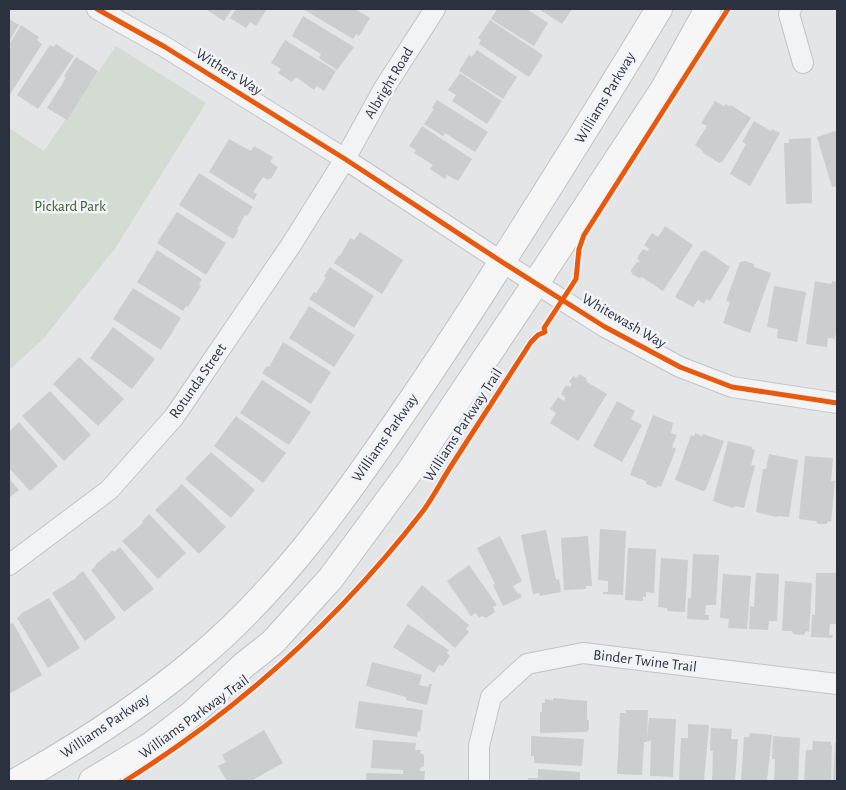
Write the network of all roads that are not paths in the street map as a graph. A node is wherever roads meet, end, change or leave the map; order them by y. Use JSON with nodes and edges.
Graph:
{"nodes":[{"id":1,"x":97,"y":9,"type":"edge"},
{"id":2,"x":435,"y":9,"type":"edge"},
{"id":3,"x":659,"y":9,"type":"edge"},
{"id":4,"x":708,"y":9,"type":"edge"},
{"id":5,"x":791,"y":9,"type":"edge"},
{"id":6,"x":803,"y":63,"type":"dead end"},
{"id":7,"x":345,"y":159,"type":"junction"},
{"id":8,"x":502,"y":262,"type":"junction"},
{"id":9,"x":536,"y":283,"type":"junction"},
{"id":10,"x":837,"y":403,"type":"edge"},
{"id":11,"x":9,"y":565,"type":"edge"},
{"id":12,"x":837,"y":684,"type":"edge"},
{"id":13,"x":16,"y":781,"type":"edge"},
{"id":14,"x":92,"y":781,"type":"edge"},
{"id":15,"x":479,"y":781,"type":"edge"}],
"edges":[{"from":1,"to":7,"type":"street","name":"Withers Way"},
{"from":2,"to":7,"type":"street","name":"Albright Road"},
{"from":3,"to":8,"type":"main road","name":"Williams Parkway"},
{"from":4,"to":9,"type":"main road"},
{"from":5,"to":6,"type":"street"},
{"from":7,"to":8,"type":"street","name":"Whitewash Way"},
{"from":7,"to":11,"type":"street","name":"Rotunda Street"},
{"from":8,"to":9,"type":"street","name":"Whitewash Way"},
{"from":8,"to":13,"type":"main road","name":"Williams Parkway"},
{"from":9,"to":10,"type":"street","name":"Whitewash Way"},
{"from":9,"to":14,"type":"main road"},
{"from":12,"to":15,"type":"street","name":"Binder Twine Trail"}]}
